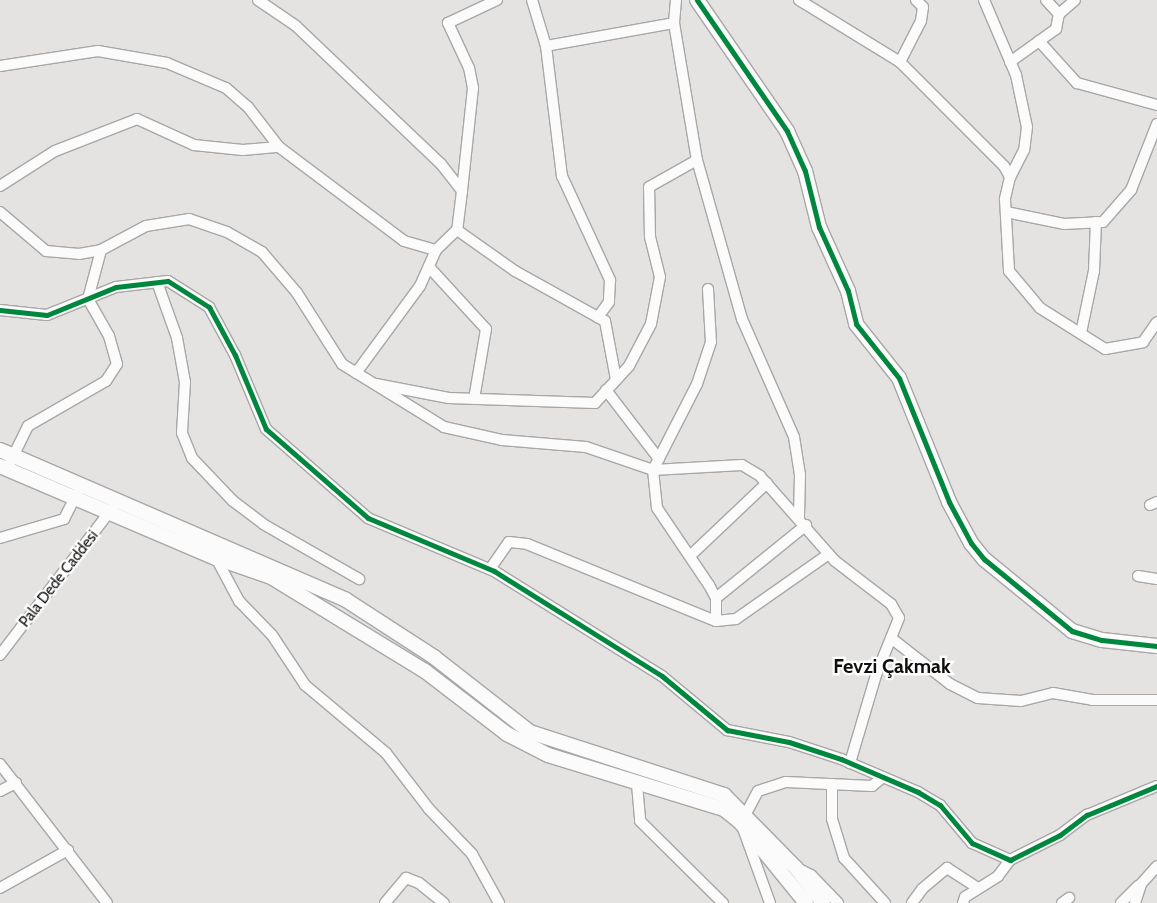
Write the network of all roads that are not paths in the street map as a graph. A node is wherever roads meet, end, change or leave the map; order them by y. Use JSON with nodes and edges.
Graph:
{"nodes":[{"id":1,"x":258,"y":0,"type":"edge"},
{"id":2,"x":497,"y":0,"type":"edge"},
{"id":3,"x":532,"y":0,"type":"edge"},
{"id":4,"x":676,"y":0,"type":"edge"},
{"id":5,"x":696,"y":0,"type":"edge"},
{"id":6,"x":799,"y":0,"type":"edge"},
{"id":7,"x":916,"y":0,"type":"edge"},
{"id":8,"x":984,"y":0,"type":"edge"},
{"id":9,"x":1046,"y":0,"type":"edge"},
{"id":10,"x":1076,"y":0,"type":"edge"},
{"id":11,"x":1059,"y":14,"type":"junction"},
{"id":12,"x":674,"y":23,"type":"junction"},
{"id":13,"x":1039,"y":41,"type":"junction"},
{"id":14,"x":546,"y":46,"type":"junction"},
{"id":15,"x":900,"y":62,"type":"junction"},
{"id":16,"x":1010,"y":62,"type":"junction"},
{"id":17,"x":0,"y":66,"type":"edge"},
{"id":18,"x":1157,"y":105,"type":"edge"},
{"id":19,"x":1157,"y":124,"type":"edge"},
{"id":20,"x":279,"y":147,"type":"junction"},
{"id":21,"x":697,"y":160,"type":"junction"},
{"id":22,"x":1010,"y":177,"type":"junction"},
{"id":23,"x":0,"y":186,"type":"edge"},
{"id":24,"x":462,"y":191,"type":"junction"},
{"id":25,"x":0,"y":212,"type":"edge"},
{"id":26,"x":1006,"y":212,"type":"junction"},
{"id":27,"x":1096,"y":222,"type":"junction"},
{"id":28,"x":457,"y":230,"type":"junction"},
{"id":29,"x":101,"y":250,"type":"junction"},
{"id":30,"x":436,"y":250,"type":"junction"},
{"id":31,"x":429,"y":267,"type":"junction"},
{"id":32,"x":157,"y":282,"type":"junction"},
{"id":33,"x":708,"y":289,"type":"dead end"},
{"id":34,"x":88,"y":299,"type":"junction"},
{"id":35,"x":0,"y":310,"type":"edge"},
{"id":36,"x":598,"y":317,"type":"junction"},
{"id":37,"x":1157,"y":322,"type":"edge"},
{"id":38,"x":1081,"y":333,"type":"junction"},
{"id":39,"x":356,"y":373,"type":"junction"},
{"id":40,"x":616,"y":379,"type":"junction"},
{"id":41,"x":370,"y":383,"type":"junction"},
{"id":42,"x":606,"y":390,"type":"junction"},
{"id":43,"x":474,"y":398,"type":"junction"},
{"id":44,"x":659,"y":459,"type":"junction"},
{"id":45,"x":5,"y":460,"type":"edge"},
{"id":46,"x":653,"y":470,"type":"junction"},
{"id":47,"x":767,"y":483,"type":"junction"},
{"id":48,"x":77,"y":493,"type":"junction"},
{"id":49,"x":112,"y":508,"type":"junction"},
{"id":50,"x":802,"y":521,"type":"junction"},
{"id":51,"x":0,"y":538,"type":"edge"},
{"id":52,"x":829,"y":554,"type":"junction"},
{"id":53,"x":690,"y":556,"type":"junction"},
{"id":54,"x":216,"y":558,"type":"junction"},
{"id":55,"x":490,"y":569,"type":"junction"},
{"id":56,"x":1138,"y":576,"type":"dead end"},
{"id":57,"x":358,"y":579,"type":"dead end"},
{"id":58,"x":1157,"y":579,"type":"edge"},
{"id":59,"x":716,"y":598,"type":"junction"},
{"id":60,"x":716,"y":621,"type":"junction"},
{"id":61,"x":891,"y":638,"type":"junction"},
{"id":62,"x":1157,"y":646,"type":"edge"},
{"id":63,"x":0,"y":655,"type":"edge"},
{"id":64,"x":1157,"y":700,"type":"edge"},
{"id":65,"x":850,"y":763,"type":"junction"},
{"id":66,"x":0,"y":764,"type":"edge"},
{"id":67,"x":883,"y":777,"type":"junction"},
{"id":68,"x":16,"y":783,"type":"junction"},
{"id":69,"x":638,"y":784,"type":"junction"},
{"id":70,"x":832,"y":784,"type":"junction"},
{"id":71,"x":1157,"y":786,"type":"edge"},
{"id":72,"x":0,"y":792,"type":"edge"},
{"id":73,"x":743,"y":818,"type":"junction"},
{"id":74,"x":68,"y":850,"type":"junction"},
{"id":75,"x":1010,"y":860,"type":"junction"},
{"id":76,"x":1157,"y":866,"type":"edge"},
{"id":77,"x":796,"y":868,"type":"junction"},
{"id":78,"x":1141,"y":884,"type":"junction"},
{"id":79,"x":0,"y":888,"type":"edge"},
{"id":80,"x":978,"y":888,"type":"junction"},
{"id":81,"x":107,"y":903,"type":"edge"},
{"id":82,"x":385,"y":903,"type":"edge"},
{"id":83,"x":444,"y":903,"type":"edge"},
{"id":84,"x":498,"y":903,"type":"edge"},
{"id":85,"x":723,"y":903,"type":"edge"},
{"id":86,"x":770,"y":903,"type":"edge"},
{"id":87,"x":806,"y":903,"type":"edge"},
{"id":88,"x":823,"y":903,"type":"edge"},
{"id":89,"x":838,"y":903,"type":"edge"},
{"id":90,"x":885,"y":903,"type":"edge"},
{"id":91,"x":912,"y":903,"type":"edge"},
{"id":92,"x":963,"y":903,"type":"edge"},
{"id":93,"x":1122,"y":903,"type":"edge"},
{"id":94,"x":1135,"y":903,"type":"edge"}],
"edges":[{"from":1,"to":24,"type":"street"},
{"from":2,"to":24,"type":"street"},
{"from":3,"to":14,"type":"street"},
{"from":4,"to":12,"type":"street"},
{"from":5,"to":62,"type":"street"},
{"from":6,"to":15,"type":"street"},
{"from":7,"to":15,"type":"street"},
{"from":8,"to":16,"type":"street"},
{"from":9,"to":11,"type":"street"},
{"from":10,"to":11,"type":"street"},
{"from":11,"to":13,"type":"street"},
{"from":12,"to":14,"type":"street"},
{"from":12,"to":21,"type":"street"},
{"from":13,"to":16,"type":"street"},
{"from":13,"to":18,"type":"street"},
{"from":14,"to":36,"type":"street"},
{"from":15,"to":22,"type":"street"},
{"from":16,"to":22,"type":"street"},
{"from":17,"to":20,"type":"street"},
{"from":19,"to":27,"type":"street"},
{"from":20,"to":23,"type":"street"},
{"from":20,"to":30,"type":"street"},
{"from":21,"to":40,"type":"street"},
{"from":21,"to":50,"type":"street"},
{"from":22,"to":26,"type":"street"},
{"from":24,"to":28,"type":"street"},
{"from":25,"to":29,"type":"street"},
{"from":26,"to":27,"type":"street"},
{"from":26,"to":38,"type":"street"},
{"from":27,"to":38,"type":"street"},
{"from":28,"to":30,"type":"street"},
{"from":28,"to":36,"type":"street"},
{"from":29,"to":34,"type":"street"},
{"from":29,"to":39,"type":"street"},
{"from":30,"to":31,"type":"street"},
{"from":31,"to":39,"type":"street"},
{"from":31,"to":43,"type":"street"},
{"from":32,"to":34,"type":"street"},
{"from":32,"to":55,"type":"street"},
{"from":32,"to":57,"type":"street"},
{"from":33,"to":44,"type":"street"},
{"from":34,"to":35,"type":"street"},
{"from":34,"to":45,"type":"street"},
{"from":36,"to":40,"type":"street"},
{"from":37,"to":38,"type":"street"},
{"from":39,"to":41,"type":"street"},
{"from":40,"to":42,"type":"street"},
{"from":41,"to":43,"type":"street"},
{"from":41,"to":46,"type":"street"},
{"from":42,"to":43,"type":"street"},
{"from":42,"to":44,"type":"street"},
{"from":44,"to":46,"type":"street"},
{"from":45,"to":48,"type":"street"},
{"from":46,"to":47,"type":"street"},
{"from":46,"to":53,"type":"street"},
{"from":47,"to":50,"type":"street"},
{"from":47,"to":53,"type":"street"},
{"from":48,"to":49,"type":"street"},
{"from":48,"to":51,"type":"street"},
{"from":49,"to":54,"type":"street"},
{"from":49,"to":63,"type":"street","name":"Pala Dede Caddesi"},
{"from":49,"to":73,"type":"street"},
{"from":50,"to":52,"type":"street"},
{"from":50,"to":59,"type":"street"},
{"from":52,"to":60,"type":"street"},
{"from":52,"to":61,"type":"street"},
{"from":53,"to":59,"type":"street"},
{"from":54,"to":69,"type":"street"},
{"from":54,"to":84,"type":"street"},
{"from":55,"to":60,"type":"street"},
{"from":55,"to":65,"type":"street"},
{"from":56,"to":58,"type":"street"},
{"from":59,"to":60,"type":"street"},
{"from":61,"to":64,"type":"street"},
{"from":61,"to":65,"type":"street"},
{"from":65,"to":67,"type":"street"},
{"from":66,"to":68,"type":"street"},
{"from":67,"to":70,"type":"street"},
{"from":67,"to":75,"type":"street"},
{"from":68,"to":72,"type":"street"},
{"from":68,"to":74,"type":"street"},
{"from":69,"to":73,"type":"street"},
{"from":69,"to":85,"type":"street"},
{"from":70,"to":73,"type":"street"},
{"from":70,"to":90,"type":"street"},
{"from":71,"to":75,"type":"street"},
{"from":73,"to":77,"type":"street"},
{"from":73,"to":86,"type":"street"},
{"from":73,"to":87,"type":"street"},
{"from":74,"to":79,"type":"street"},
{"from":74,"to":81,"type":"street"},
{"from":75,"to":80,"type":"street"},
{"from":76,"to":78,"type":"street"},
{"from":77,"to":88,"type":"street"},
{"from":77,"to":89,"type":"street"},
{"from":78,"to":93,"type":"street"},
{"from":78,"to":94,"type":"street"},
{"from":80,"to":91,"type":"street"},
{"from":80,"to":92,"type":"street"},
{"from":82,"to":83,"type":"street"}]}
